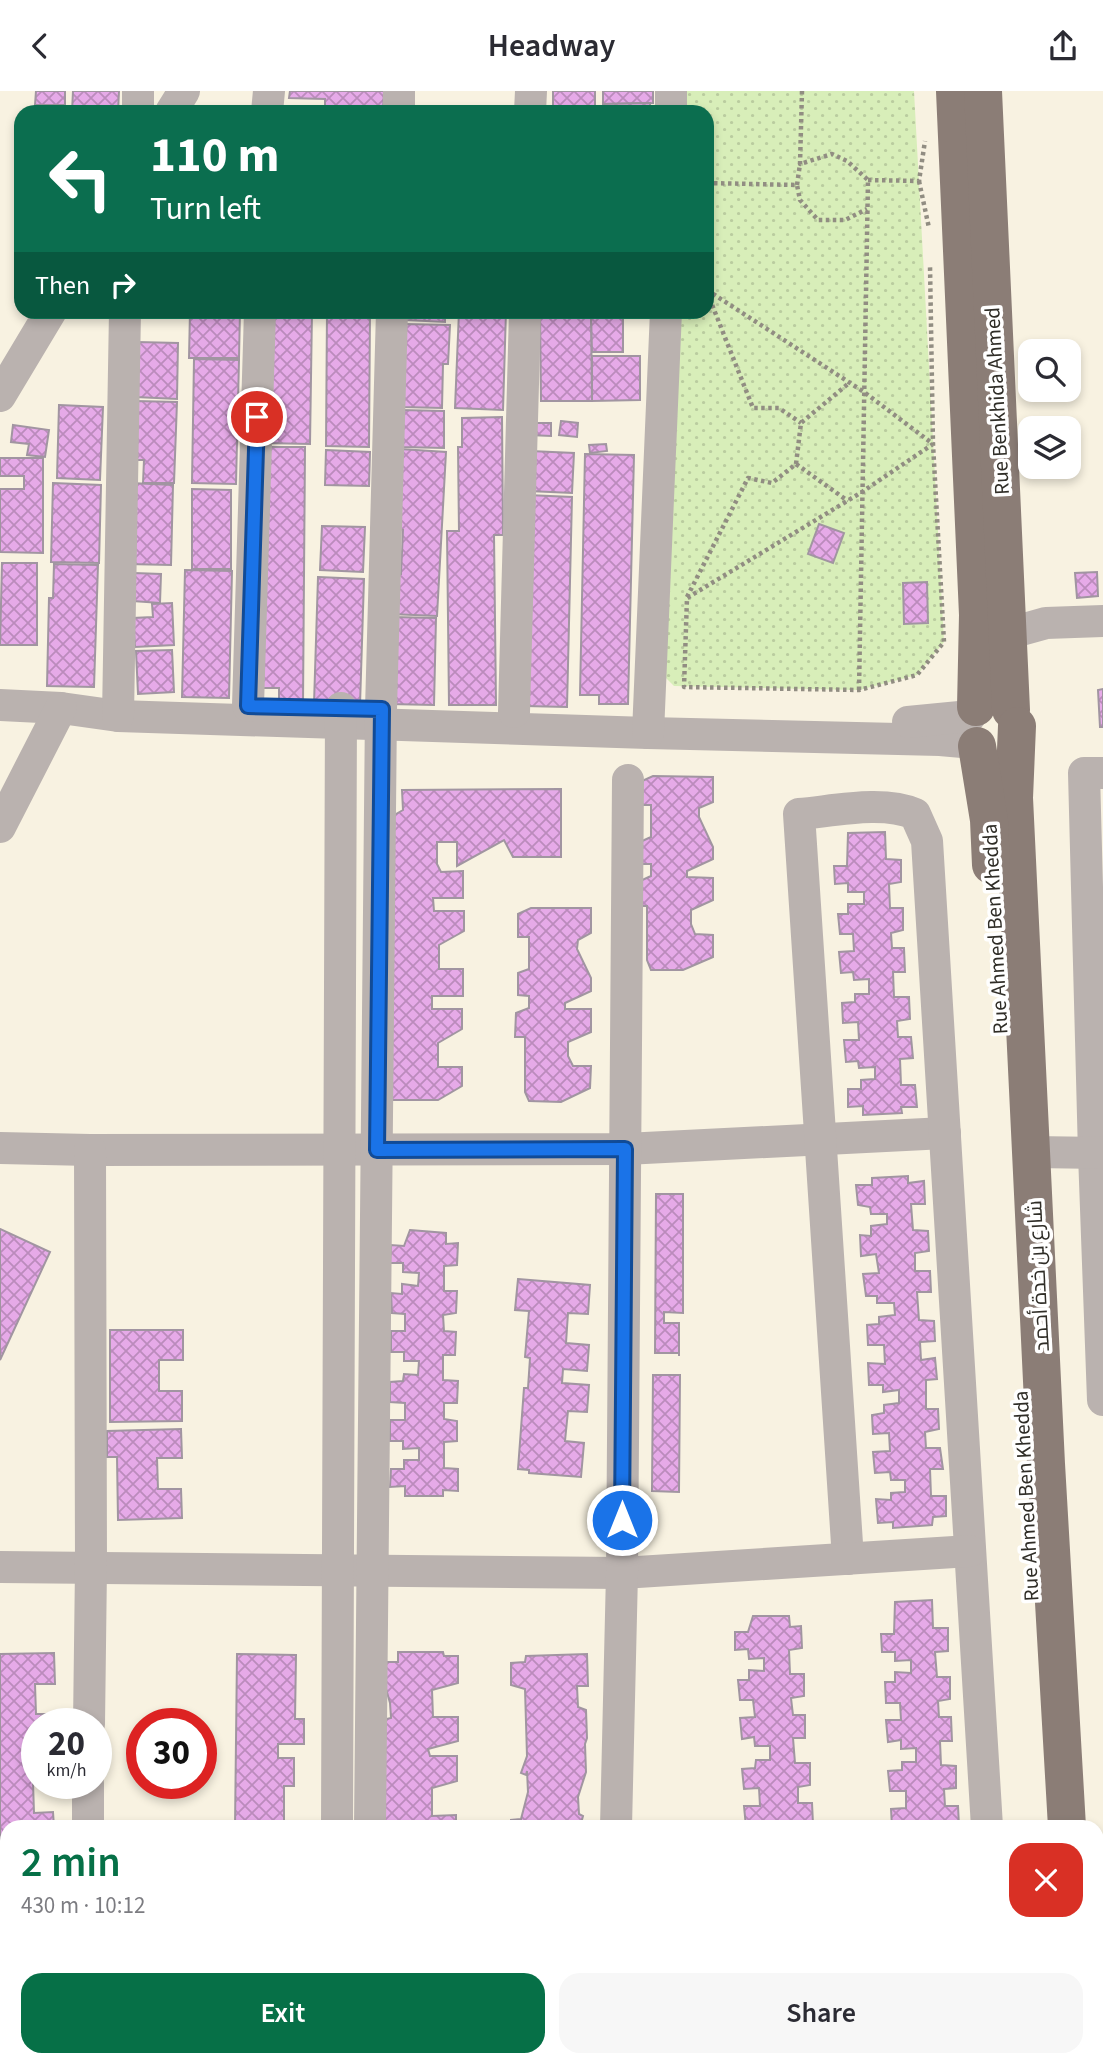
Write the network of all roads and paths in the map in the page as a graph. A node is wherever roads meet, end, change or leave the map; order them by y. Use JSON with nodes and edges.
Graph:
{"nodes":[{"id":1,"x":802,"y":91,"type":"edge"},
{"id":2,"x":956,"y":91,"type":"edge"},
{"id":3,"x":983,"y":91,"type":"edge"},
{"id":4,"x":926,"y":131,"type":"dead end"},
{"id":5,"x":800,"y":164,"type":"junction"},
{"id":6,"x":868,"y":180,"type":"junction"},
{"id":7,"x":919,"y":181,"type":"junction"},
{"id":8,"x":714,"y":183,"type":"edge"},
{"id":9,"x":797,"y":185,"type":"junction"},
{"id":10,"x":867,"y":209,"type":"junction"},
{"id":11,"x":929,"y":228,"type":"dead end"},
{"id":12,"x":929,"y":255,"type":"dead end"},
{"id":13,"x":714,"y":296,"type":"edge"},
{"id":14,"x":714,"y":309,"type":"edge"},
{"id":15,"x":46,"y":319,"type":"edge"},
{"id":16,"x":125,"y":319,"type":"edge"},
{"id":17,"x":260,"y":319,"type":"edge"},
{"id":18,"x":393,"y":319,"type":"edge"},
{"id":19,"x":525,"y":319,"type":"edge"},
{"id":20,"x":666,"y":319,"type":"edge"},
{"id":21,"x":849,"y":383,"type":"junction"},
{"id":22,"x":864,"y":393,"type":"junction"},
{"id":23,"x":0,"y":396,"type":"edge"},
{"id":24,"x":801,"y":423,"type":"junction"},
{"id":25,"x":933,"y":443,"type":"junction"},
{"id":26,"x":796,"y":464,"type":"junction"},
{"id":27,"x":863,"y":492,"type":"junction"},
{"id":28,"x":848,"y":501,"type":"junction"},
{"id":29,"x":687,"y":597,"type":"junction"},
{"id":30,"x":1103,"y":621,"type":"edge"},
{"id":31,"x":1007,"y":633,"type":"junction"},
{"id":32,"x":859,"y":690,"type":"junction"},
{"id":33,"x":0,"y":705,"type":"edge"},
{"id":34,"x":61,"y":708,"type":"junction"},
{"id":35,"x":118,"y":710,"type":"junction"},
{"id":36,"x":262,"y":712,"type":"junction"},
{"id":37,"x":514,"y":712,"type":"junction"},
{"id":38,"x":341,"y":716,"type":"junction"},
{"id":39,"x":382,"y":717,"type":"junction"},
{"id":40,"x":649,"y":724,"type":"junction"},
{"id":41,"x":987,"y":725,"type":"junction"},
{"id":42,"x":1103,"y":773,"type":"edge"},
{"id":43,"x":628,"y":780,"type":"dead end"},
{"id":44,"x":0,"y":827,"type":"edge"},
{"id":45,"x":945,"y":1133,"type":"junction"},
{"id":46,"x":820,"y":1139,"type":"junction"},
{"id":47,"x":0,"y":1148,"type":"edge"},
{"id":48,"x":625,"y":1149,"type":"junction"},
{"id":49,"x":90,"y":1150,"type":"junction"},
{"id":50,"x":341,"y":1150,"type":"junction"},
{"id":51,"x":377,"y":1150,"type":"junction"},
{"id":52,"x":1032,"y":1152,"type":"junction"},
{"id":53,"x":1099,"y":1153,"type":"edge"},
{"id":54,"x":1103,"y":1400,"type":"edge"},
{"id":55,"x":970,"y":1551,"type":"junction"},
{"id":56,"x":848,"y":1559,"type":"junction"},
{"id":57,"x":0,"y":1566,"type":"edge"},
{"id":58,"x":91,"y":1567,"type":"junction"},
{"id":59,"x":339,"y":1569,"type":"junction"},
{"id":60,"x":373,"y":1569,"type":"junction"},
{"id":61,"x":622,"y":1573,"type":"junction"},
{"id":62,"x":89,"y":1708,"type":"edge"},
{"id":63,"x":89,"y":1799,"type":"edge"},
{"id":64,"x":88,"y":1820,"type":"edge"},
{"id":65,"x":337,"y":1820,"type":"edge"},
{"id":66,"x":370,"y":1820,"type":"edge"},
{"id":67,"x":616,"y":1820,"type":"edge"},
{"id":68,"x":987,"y":1820,"type":"edge"},
{"id":69,"x":1044,"y":1820,"type":"edge"},
{"id":70,"x":1068,"y":1820,"type":"edge"}],
"edges":[{"from":1,"to":5,"type":"path"},
{"from":2,"to":41,"type":"main road"},
{"from":3,"to":31,"type":"main road","name":"Rue Benkhida Ahmed"},
{"from":4,"to":7,"type":"path"},
{"from":5,"to":6,"type":"path"},
{"from":5,"to":9,"type":"path"},
{"from":6,"to":7,"type":"path"},
{"from":6,"to":10,"type":"path"},
{"from":7,"to":11,"type":"path"},
{"from":8,"to":9,"type":"path"},
{"from":9,"to":10,"type":"path"},
{"from":10,"to":22,"type":"path"},
{"from":12,"to":25,"type":"path"},
{"from":13,"to":21,"type":"path"},
{"from":14,"to":24,"type":"path"},
{"from":15,"to":23,"type":"street"},
{"from":16,"to":35,"type":"street"},
{"from":17,"to":36,"type":"street"},
{"from":18,"to":39,"type":"street"},
{"from":19,"to":37,"type":"street"},
{"from":20,"to":40,"type":"street"},
{"from":21,"to":22,"type":"path"},
{"from":21,"to":24,"type":"path"},
{"from":22,"to":25,"type":"path"},
{"from":22,"to":27,"type":"path"},
{"from":24,"to":26,"type":"path"},
{"from":25,"to":27,"type":"path"},
{"from":25,"to":32,"type":"path"},
{"from":26,"to":28,"type":"path"},
{"from":26,"to":29,"type":"path"},
{"from":27,"to":28,"type":"path"},
{"from":27,"to":32,"type":"path"},
{"from":28,"to":29,"type":"path"},
{"from":29,"to":32,"type":"path"},
{"from":30,"to":31,"type":"street"},
{"from":31,"to":41,"type":"main road","name":"Rue Benkhida Ahmed"},
{"from":33,"to":34,"type":"street"},
{"from":34,"to":35,"type":"street"},
{"from":34,"to":44,"type":"street"},
{"from":35,"to":36,"type":"street"},
{"from":36,"to":38,"type":"street"},
{"from":37,"to":39,"type":"street"},
{"from":37,"to":40,"type":"street"},
{"from":38,"to":39,"type":"street"},
{"from":38,"to":50,"type":"street"},
{"from":39,"to":40,"type":"street"},
{"from":39,"to":51,"type":"street"},
{"from":40,"to":41,"type":"street"},
{"from":41,"to":52,"type":"main road","name":"شارع بن خدة أحمد"},
{"from":41,"to":69,"type":"main road","name":"Rue Ahmed Ben Khedda"},
{"from":42,"to":53,"type":"street"},
{"from":43,"to":48,"type":"street"},
{"from":45,"to":46,"type":"street"},
{"from":45,"to":46,"type":"street"},
{"from":45,"to":55,"type":"street"},
{"from":46,"to":48,"type":"street"},
{"from":46,"to":56,"type":"street"},
{"from":47,"to":49,"type":"street"},
{"from":48,"to":51,"type":"street"},
{"from":48,"to":61,"type":"street"},
{"from":49,"to":50,"type":"street"},
{"from":49,"to":58,"type":"street"},
{"from":50,"to":51,"type":"street"},
{"from":50,"to":59,"type":"street"},
{"from":51,"to":60,"type":"street"},
{"from":52,"to":53,"type":"street"},
{"from":52,"to":70,"type":"main road","name":"شارع بن خدة أحمد"},
{"from":53,"to":54,"type":"street"},
{"from":55,"to":56,"type":"street"},
{"from":55,"to":68,"type":"street"},
{"from":56,"to":61,"type":"street"},
{"from":57,"to":58,"type":"street"},
{"from":58,"to":59,"type":"street"},
{"from":58,"to":62,"type":"street"},
{"from":59,"to":60,"type":"street"},
{"from":59,"to":65,"type":"street"},
{"from":60,"to":61,"type":"street"},
{"from":60,"to":66,"type":"street"},
{"from":61,"to":67,"type":"street"},
{"from":63,"to":64,"type":"street"}]}
